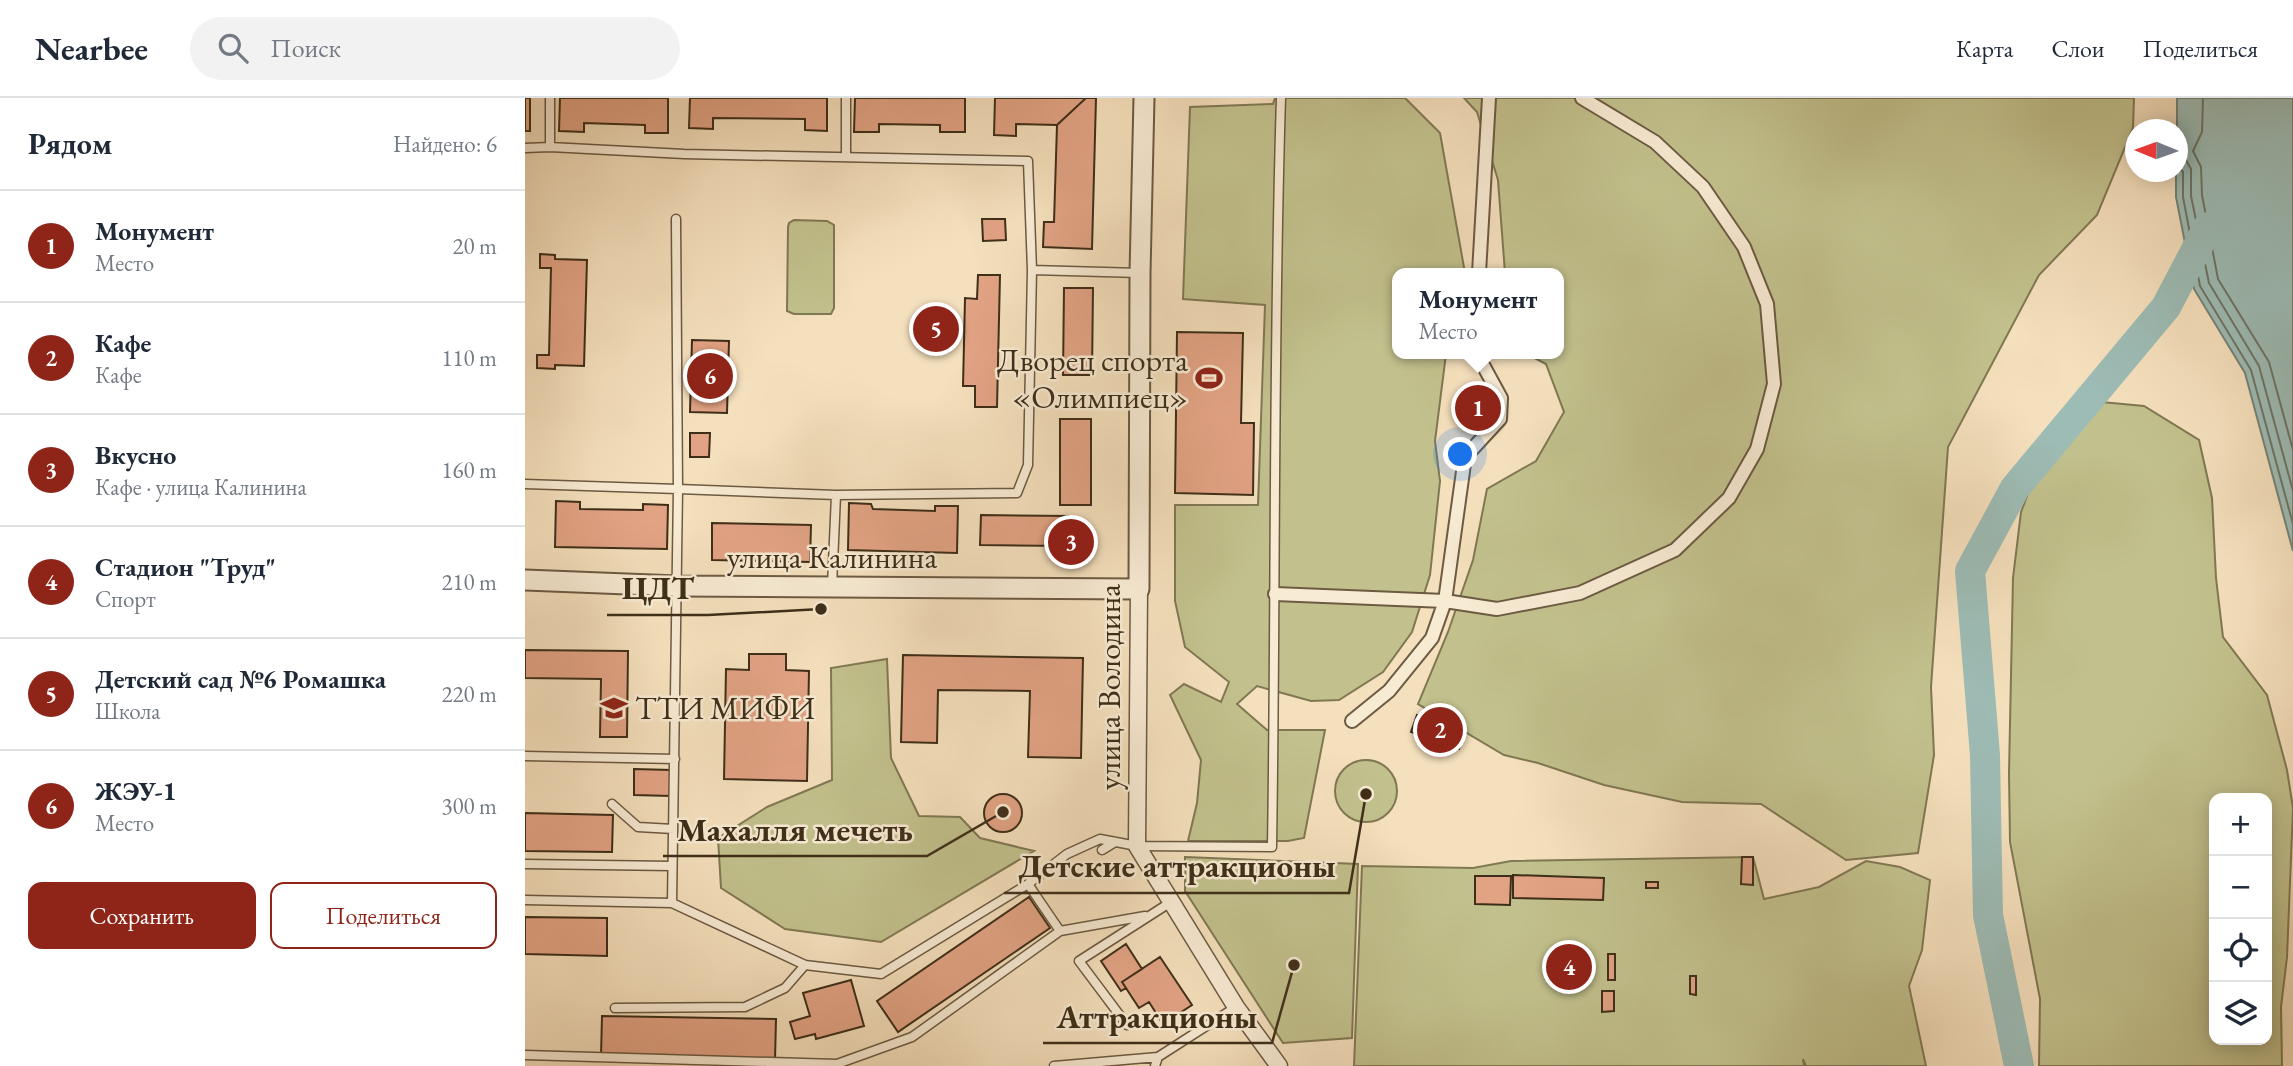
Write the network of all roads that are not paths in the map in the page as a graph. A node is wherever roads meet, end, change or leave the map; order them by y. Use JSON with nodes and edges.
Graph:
{"nodes":[{"id":1,"x":550,"y":98,"type":"edge"},
{"id":2,"x":846,"y":98,"type":"edge"},
{"id":3,"x":1144,"y":98,"type":"edge"},
{"id":4,"x":1281,"y":98,"type":"edge"},
{"id":5,"x":1489,"y":98,"type":"edge"},
{"id":6,"x":1582,"y":98,"type":"edge"},
{"id":7,"x":550,"y":147,"type":"junction"},
{"id":8,"x":525,"y":148,"type":"edge"},
{"id":9,"x":846,"y":156,"type":"junction"},
{"id":10,"x":676,"y":219,"type":"dead end"},
{"id":11,"x":1479,"y":268,"type":"edge"},
{"id":12,"x":1032,"y":270,"type":"junction"},
{"id":13,"x":1140,"y":273,"type":"junction"},
{"id":14,"x":1480,"y":359,"type":"edge"},
{"id":15,"x":525,"y":484,"type":"edge"},
{"id":16,"x":678,"y":489,"type":"junction"},
{"id":17,"x":836,"y":495,"type":"junction"},
{"id":18,"x":525,"y":580,"type":"edge"},
{"id":19,"x":678,"y":586,"type":"junction"},
{"id":20,"x":832,"y":586,"type":"junction"},
{"id":21,"x":1139,"y":589,"type":"junction"},
{"id":22,"x":1275,"y":594,"type":"junction"},
{"id":23,"x":1445,"y":601,"type":"junction"},
{"id":24,"x":1352,"y":721,"type":"dead end"},
{"id":25,"x":525,"y":756,"type":"edge"},
{"id":26,"x":675,"y":759,"type":"junction"},
{"id":27,"x":612,"y":804,"type":"dead end"},
{"id":28,"x":673,"y":829,"type":"junction"},
{"id":29,"x":1115,"y":842,"type":"junction"},
{"id":30,"x":1137,"y":846,"type":"junction"},
{"id":31,"x":1102,"y":850,"type":"dead end"},
{"id":32,"x":525,"y":864,"type":"edge"},
{"id":33,"x":672,"y":866,"type":"junction"},
{"id":34,"x":1028,"y":884,"type":"junction"},
{"id":35,"x":525,"y":900,"type":"edge"},
{"id":36,"x":1171,"y":902,"type":"junction"},
{"id":37,"x":672,"y":903,"type":"junction"},
{"id":38,"x":1145,"y":916,"type":"junction"},
{"id":39,"x":1060,"y":931,"type":"junction"},
{"id":40,"x":805,"y":965,"type":"junction"},
{"id":41,"x":1236,"y":1007,"type":"junction"},
{"id":42,"x":615,"y":1008,"type":"dead end"},
{"id":43,"x":1127,"y":1025,"type":"dead end"},
{"id":44,"x":525,"y":1055,"type":"edge"},
{"id":45,"x":1156,"y":1062,"type":"edge"},
{"id":46,"x":1054,"y":1066,"type":"edge"},
{"id":47,"x":1279,"y":1066,"type":"edge"}],
"edges":[{"from":1,"to":7,"type":"lane"},
{"from":2,"to":9,"type":"lane"},
{"from":3,"to":13,"type":"street","name":"улица Володина"},
{"from":4,"to":22,"type":"lane"},
{"from":5,"to":11,"type":"street"},
{"from":6,"to":23,"type":"street"},
{"from":7,"to":8,"type":"lane"},
{"from":7,"to":9,"type":"lane"},
{"from":9,"to":12,"type":"lane"},
{"from":10,"to":16,"type":"lane"},
{"from":12,"to":13,"type":"lane"},
{"from":12,"to":17,"type":"lane"},
{"from":13,"to":21,"type":"street","name":"улица Володина"},
{"from":14,"to":23,"type":"street"},
{"from":15,"to":16,"type":"lane"},
{"from":16,"to":17,"type":"lane"},
{"from":16,"to":19,"type":"lane"},
{"from":17,"to":20,"type":"lane"},
{"from":18,"to":19,"type":"street","name":"улица Калинина"},
{"from":19,"to":20,"type":"street","name":"улица Калинина"},
{"from":19,"to":26,"type":"lane"},
{"from":20,"to":21,"type":"street","name":"улица Калинина"},
{"from":21,"to":30,"type":"street","name":"улица Володина"},
{"from":22,"to":23,"type":"street"},
{"from":22,"to":30,"type":"lane"},
{"from":23,"to":24,"type":"street"},
{"from":25,"to":26,"type":"lane"},
{"from":26,"to":28,"type":"lane"},
{"from":27,"to":28,"type":"lane"},
{"from":28,"to":33,"type":"lane"},
{"from":29,"to":30,"type":"lane"},
{"from":29,"to":31,"type":"lane"},
{"from":29,"to":34,"type":"lane"},
{"from":30,"to":36,"type":"street"},
{"from":32,"to":33,"type":"lane"},
{"from":33,"to":37,"type":"lane"},
{"from":34,"to":39,"type":"lane"},
{"from":34,"to":40,"type":"lane"},
{"from":35,"to":37,"type":"lane"},
{"from":36,"to":38,"type":"lane"},
{"from":36,"to":41,"type":"street"},
{"from":37,"to":40,"type":"lane"},
{"from":38,"to":39,"type":"lane"},
{"from":38,"to":43,"type":"lane"},
{"from":39,"to":44,"type":"lane"},
{"from":40,"to":42,"type":"lane"},
{"from":41,"to":45,"type":"lane"},
{"from":41,"to":47,"type":"street"},
{"from":45,"to":46,"type":"lane"}]}
